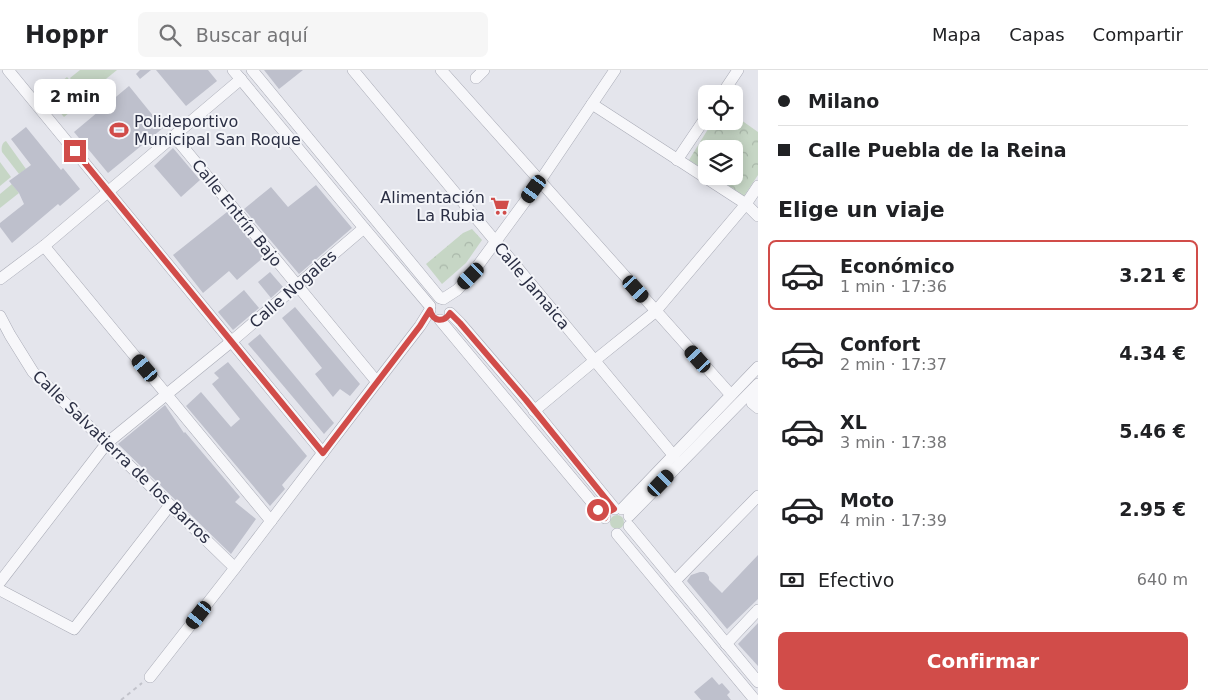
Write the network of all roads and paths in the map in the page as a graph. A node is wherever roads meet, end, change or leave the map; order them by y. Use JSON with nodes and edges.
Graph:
{"nodes":[{"id":1,"x":8,"y":70,"type":"edge"},
{"id":2,"x":233,"y":70,"type":"edge"},
{"id":3,"x":353,"y":70,"type":"edge"},
{"id":4,"x":441,"y":70,"type":"edge"},
{"id":5,"x":614,"y":70,"type":"edge"},
{"id":6,"x":738,"y":70,"type":"edge"},
{"id":7,"x":255,"y":71,"type":"edge"},
{"id":8,"x":241,"y":79,"type":"junction"},
{"id":9,"x":728,"y":85,"type":"edge"},
{"id":10,"x":592,"y":104,"type":"junction"},
{"id":11,"x":698,"y":129,"type":"edge"},
{"id":12,"x":174,"y":136,"type":"junction"},
{"id":13,"x":678,"y":160,"type":"junction"},
{"id":14,"x":540,"y":181,"type":"junction"},
{"id":15,"x":758,"y":186,"type":"edge"},
{"id":16,"x":108,"y":191,"type":"junction"},
{"id":17,"x":746,"y":204,"type":"junction"},
{"id":18,"x":758,"y":216,"type":"edge"},
{"id":19,"x":364,"y":228,"type":"junction"},
{"id":20,"x":495,"y":242,"type":"junction"},
{"id":21,"x":44,"y":246,"type":"junction"},
{"id":22,"x":0,"y":279,"type":"edge"},
{"id":23,"x":296,"y":286,"type":"junction"},
{"id":24,"x":456,"y":290,"type":"junction"},
{"id":25,"x":441,"y":298,"type":"junction"},
{"id":26,"x":451,"y":311,"type":"junction"},
{"id":27,"x":655,"y":312,"type":"junction"},
{"id":28,"x":434,"y":314,"type":"junction"},
{"id":29,"x":0,"y":316,"type":"edge"},
{"id":30,"x":232,"y":341,"type":"junction"},
{"id":31,"x":594,"y":360,"type":"junction"},
{"id":32,"x":758,"y":367,"type":"edge"},
{"id":33,"x":377,"y":382,"type":"junction"},
{"id":34,"x":756,"y":392,"type":"edge"},
{"id":35,"x":167,"y":394,"type":"junction"},
{"id":36,"x":731,"y":395,"type":"junction"},
{"id":37,"x":758,"y":408,"type":"edge"},
{"id":38,"x":534,"y":411,"type":"junction"},
{"id":39,"x":107,"y":443,"type":"junction"},
{"id":40,"x":323,"y":453,"type":"junction"},
{"id":41,"x":674,"y":456,"type":"junction"},
{"id":42,"x":758,"y":496,"type":"edge"},
{"id":43,"x":170,"y":505,"type":"junction"},
{"id":44,"x":624,"y":515,"type":"junction"},
{"id":45,"x":605,"y":518,"type":"junction"},
{"id":46,"x":271,"y":521,"type":"junction"},
{"id":47,"x":617,"y":534,"type":"junction"},
{"id":48,"x":235,"y":568,"type":"junction"},
{"id":49,"x":675,"y":581,"type":"junction"},
{"id":50,"x":0,"y":582,"type":"edge"},
{"id":51,"x":0,"y":590,"type":"edge"},
{"id":52,"x":758,"y":610,"type":"edge"},
{"id":53,"x":726,"y":644,"type":"junction"},
{"id":54,"x":150,"y":677,"type":"joint"},
{"id":55,"x":758,"y":682,"type":"edge"},
{"id":56,"x":121,"y":700,"type":"edge"},
{"id":57,"x":755,"y":700,"type":"edge"}],
"edges":[{"from":1,"to":16,"type":"street"},
{"from":2,"to":8,"type":"street"},
{"from":3,"to":20,"type":"street","name":"Calle Jamaica"},
{"from":4,"to":14,"type":"street"},
{"from":5,"to":10,"type":"street"},
{"from":6,"to":9,"type":"street"},
{"from":7,"to":25,"type":"street"},
{"from":8,"to":12,"type":"street"},
{"from":8,"to":19,"type":"street"},
{"from":10,"to":13,"type":"street"},
{"from":10,"to":14,"type":"street"},
{"from":11,"to":13,"type":"street"},
{"from":12,"to":16,"type":"street"},
{"from":12,"to":23,"type":"street","name":"Calle Entrín Bajo"},
{"from":13,"to":17,"type":"street"},
{"from":14,"to":20,"type":"street"},
{"from":14,"to":27,"type":"street"},
{"from":15,"to":17,"type":"street"},
{"from":16,"to":21,"type":"street"},
{"from":16,"to":30,"type":"street"},
{"from":17,"to":18,"type":"street"},
{"from":17,"to":27,"type":"street"},
{"from":19,"to":23,"type":"street","name":"Calle Nogales"},
{"from":19,"to":28,"type":"street"},
{"from":20,"to":24,"type":"street"},
{"from":20,"to":31,"type":"street","name":"Calle Jamaica"},
{"from":21,"to":22,"type":"street"},
{"from":21,"to":35,"type":"street"},
{"from":23,"to":30,"type":"street","name":"Calle Nogales"},
{"from":23,"to":33,"type":"street","name":"Calle Entrín Bajo"},
{"from":24,"to":25,"type":"street"},
{"from":24,"to":26,"type":"street"},
{"from":25,"to":26,"type":"street"},
{"from":25,"to":28,"type":"street"},
{"from":26,"to":28,"type":"street"},
{"from":26,"to":38,"type":"street"},
{"from":27,"to":31,"type":"street"},
{"from":27,"to":36,"type":"street"},
{"from":28,"to":33,"type":"street"},
{"from":28,"to":45,"type":"street"},
{"from":29,"to":39,"type":"street","name":"Calle Salvatierra de los Barros"},
{"from":30,"to":35,"type":"street","name":"Calle Nogales"},
{"from":30,"to":40,"type":"street"},
{"from":31,"to":38,"type":"street"},
{"from":31,"to":41,"type":"street","name":"Calle Jamaica"},
{"from":32,"to":36,"type":"street"},
{"from":33,"to":40,"type":"street"},
{"from":34,"to":37,"type":"street"},
{"from":34,"to":44,"type":"street"},
{"from":35,"to":39,"type":"street","name":"Calle Nogales"},
{"from":35,"to":46,"type":"street"},
{"from":36,"to":41,"type":"street"},
{"from":38,"to":44,"type":"street"},
{"from":39,"to":43,"type":"street","name":"Calle Salvatierra de los Barros"},
{"from":39,"to":50,"type":"street","name":"Calle Nogales"},
{"from":40,"to":46,"type":"street"},
{"from":41,"to":44,"type":"street"},
{"from":42,"to":49,"type":"street"},
{"from":43,"to":48,"type":"street","name":"Calle Salvatierra de los Barros"},
{"from":43,"to":51,"type":"street"},
{"from":44,"to":45,"type":"street"},
{"from":44,"to":47,"type":"street"},
{"from":44,"to":49,"type":"street"},
{"from":45,"to":47,"type":"street"},
{"from":46,"to":48,"type":"street"},
{"from":47,"to":57,"type":"street"},
{"from":48,"to":54,"type":"street"},
{"from":49,"to":53,"type":"street"},
{"from":52,"to":53,"type":"street"},
{"from":53,"to":55,"type":"street"},
{"from":54,"to":56,"type":"path"}]}
